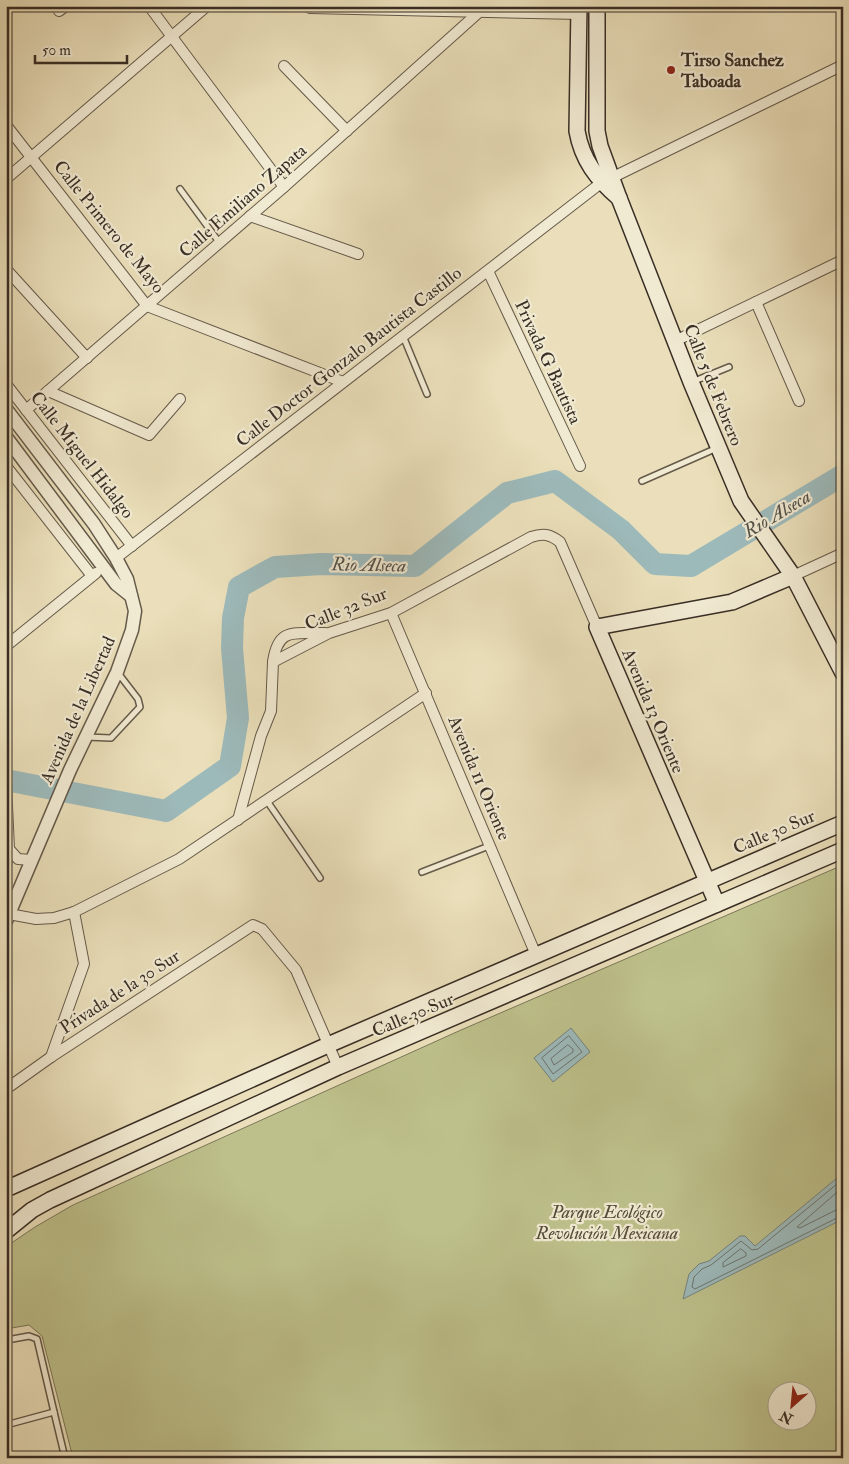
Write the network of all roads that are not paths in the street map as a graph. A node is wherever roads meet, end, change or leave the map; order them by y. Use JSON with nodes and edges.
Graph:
{"nodes":[{"id":1,"x":149,"y":6,"type":"edge"},
{"id":2,"x":207,"y":6,"type":"edge"},
{"id":3,"x":597,"y":6,"type":"edge"},
{"id":4,"x":310,"y":8,"type":"dead end"},
{"id":5,"x":579,"y":10,"type":"edge"},
{"id":6,"x":478,"y":13,"type":"junction"},
{"id":7,"x":170,"y":36,"type":"junction"},
{"id":8,"x":843,"y":64,"type":"edge"},
{"id":9,"x":284,"y":66,"type":"dead end"},
{"id":10,"x":6,"y":126,"type":"edge"},
{"id":11,"x":346,"y":131,"type":"junction"},
{"id":12,"x":31,"y":156,"type":"junction"},
{"id":13,"x":6,"y":179,"type":"edge"},
{"id":14,"x":606,"y":180,"type":"junction"},
{"id":15,"x":284,"y":187,"type":"junction"},
{"id":16,"x":180,"y":188,"type":"dead end"},
{"id":17,"x":250,"y":216,"type":"junction"},
{"id":18,"x":220,"y":243,"type":"junction"},
{"id":19,"x":358,"y":254,"type":"dead end"},
{"id":20,"x":843,"y":260,"type":"edge"},
{"id":21,"x":6,"y":269,"type":"edge"},
{"id":22,"x":488,"y":271,"type":"junction"},
{"id":23,"x":756,"y":302,"type":"junction"},
{"id":24,"x":148,"y":306,"type":"junction"},
{"id":25,"x":403,"y":336,"type":"junction"},
{"id":26,"x":675,"y":341,"type":"junction"},
{"id":27,"x":87,"y":358,"type":"junction"},
{"id":28,"x":729,"y":367,"type":"dead end"},
{"id":29,"x":343,"y":382,"type":"junction"},
{"id":30,"x":691,"y":382,"type":"junction"},
{"id":31,"x":6,"y":384,"type":"edge"},
{"id":32,"x":48,"y":391,"type":"junction"},
{"id":33,"x":427,"y":394,"type":"dead end"},
{"id":34,"x":180,"y":399,"type":"dead end"},
{"id":35,"x":799,"y":401,"type":"dead end"},
{"id":36,"x":6,"y":409,"type":"edge"},
{"id":37,"x":26,"y":410,"type":"junction"},
{"id":38,"x":6,"y":437,"type":"edge"},
{"id":39,"x":719,"y":448,"type":"junction"},
{"id":40,"x":6,"y":466,"type":"edge"},
{"id":41,"x":580,"y":466,"type":"dead end"},
{"id":42,"x":642,"y":480,"type":"dead end"},
{"id":43,"x":67,"y":488,"type":"junction"},
{"id":44,"x":54,"y":498,"type":"junction"},
{"id":45,"x":551,"y":535,"type":"joint"},
{"id":46,"x":132,"y":546,"type":"junction"},
{"id":47,"x":843,"y":553,"type":"edge"},
{"id":48,"x":116,"y":558,"type":"junction"},
{"id":49,"x":104,"y":566,"type":"junction"},
{"id":50,"x":92,"y":576,"type":"junction"},
{"id":51,"x":793,"y":576,"type":"junction"},
{"id":52,"x":131,"y":596,"type":"junction"},
{"id":53,"x":391,"y":614,"type":"junction"},
{"id":54,"x":596,"y":627,"type":"junction"},
{"id":55,"x":329,"y":633,"type":"junction"},
{"id":56,"x":6,"y":646,"type":"edge"},
{"id":57,"x":273,"y":662,"type":"junction"},
{"id":58,"x":117,"y":672,"type":"junction"},
{"id":59,"x":843,"y":672,"type":"edge"},
{"id":60,"x":426,"y":693,"type":"junction"},
{"id":61,"x":86,"y":737,"type":"junction"},
{"id":62,"x":6,"y":783,"type":"edge"},
{"id":63,"x":267,"y":800,"type":"junction"},
{"id":64,"x":7,"y":820,"type":"edge"},
{"id":65,"x":238,"y":820,"type":"junction"},
{"id":66,"x":843,"y":823,"type":"edge"},
{"id":67,"x":490,"y":846,"type":"junction"},
{"id":68,"x":9,"y":849,"type":"junction"},
{"id":69,"x":843,"y":850,"type":"edge"},
{"id":70,"x":32,"y":860,"type":"junction"},
{"id":71,"x":6,"y":865,"type":"edge"},
{"id":72,"x":422,"y":872,"type":"dead end"},
{"id":73,"x":320,"y":878,"type":"dead end"},
{"id":74,"x":706,"y":882,"type":"junction"},
{"id":75,"x":6,"y":895,"type":"edge"},
{"id":76,"x":717,"y":904,"type":"junction"},
{"id":77,"x":74,"y":912,"type":"junction"},
{"id":78,"x":9,"y":914,"type":"edge"},
{"id":79,"x":536,"y":956,"type":"junction"},
{"id":80,"x":328,"y":1045,"type":"junction"},
{"id":81,"x":51,"y":1057,"type":"junction"},
{"id":82,"x":338,"y":1067,"type":"junction"},
{"id":83,"x":6,"y":1090,"type":"edge"},
{"id":84,"x":6,"y":1189,"type":"edge"},
{"id":85,"x":6,"y":1231,"type":"edge"},
{"id":86,"x":7,"y":1340,"type":"edge"},
{"id":87,"x":54,"y":1412,"type":"junction"},
{"id":88,"x":6,"y":1425,"type":"edge"},
{"id":89,"x":65,"y":1458,"type":"edge"}],
"edges":[{"from":1,"to":7,"type":"street"},
{"from":2,"to":7,"type":"street"},
{"from":3,"to":14,"type":"main road"},
{"from":4,"to":6,"type":"street"},
{"from":5,"to":6,"type":"street"},
{"from":5,"to":14,"type":"main road"},
{"from":6,"to":11,"type":"street","name":"Calle Emiliano Zapata"},
{"from":7,"to":12,"type":"street"},
{"from":7,"to":15,"type":"street"},
{"from":8,"to":14,"type":"street","name":"Calle Doctor Gonzalo Bautista Castillo"},
{"from":9,"to":11,"type":"street"},
{"from":10,"to":12,"type":"street","name":"Calle Primero de Mayo"},
{"from":11,"to":15,"type":"street","name":"Calle Emiliano Zapata"},
{"from":12,"to":13,"type":"street"},
{"from":12,"to":24,"type":"street","name":"Calle Primero de Mayo"},
{"from":14,"to":22,"type":"street","name":"Calle Doctor Gonzalo Bautista Castillo"},
{"from":14,"to":26,"type":"main road","name":"Calle 5 de Febrero"},
{"from":15,"to":17,"type":"street","name":"Calle Emiliano Zapata"},
{"from":16,"to":18,"type":"lane"},
{"from":17,"to":18,"type":"street","name":"Calle Emiliano Zapata"},
{"from":17,"to":19,"type":"street"},
{"from":18,"to":24,"type":"street","name":"Calle Emiliano Zapata"},
{"from":20,"to":23,"type":"street"},
{"from":21,"to":27,"type":"street"},
{"from":22,"to":25,"type":"street","name":"Calle Doctor Gonzalo Bautista Castillo"},
{"from":22,"to":41,"type":"street","name":"Privada G Bautista"},
{"from":23,"to":26,"type":"street"},
{"from":23,"to":35,"type":"street"},
{"from":24,"to":27,"type":"street","name":"Calle Emiliano Zapata"},
{"from":24,"to":29,"type":"street","name":"Calle Primero de Mayo"},
{"from":25,"to":29,"type":"street","name":"Calle Doctor Gonzalo Bautista Castillo"},
{"from":25,"to":33,"type":"lane"},
{"from":26,"to":30,"type":"main road","name":"Calle 5 de Febrero"},
{"from":27,"to":32,"type":"street","name":"Calle Emiliano Zapata"},
{"from":28,"to":30,"type":"lane"},
{"from":29,"to":46,"type":"street","name":"Calle Doctor Gonzalo Bautista Castillo"},
{"from":30,"to":39,"type":"main road","name":"Calle 5 de Febrero"},
{"from":31,"to":37,"type":"street","name":"Calle Miguel Hidalgo"},
{"from":32,"to":34,"type":"street"},
{"from":32,"to":37,"type":"street","name":"Calle Emiliano Zapata"},
{"from":36,"to":43,"type":"street","name":"Avenida de la Libertad"},
{"from":37,"to":46,"type":"street","name":"Calle Miguel Hidalgo"},
{"from":38,"to":44,"type":"street"},
{"from":39,"to":42,"type":"lane"},
{"from":39,"to":51,"type":"main road","name":"Calle 5 de Febrero"},
{"from":40,"to":50,"type":"street"},
{"from":43,"to":44,"type":"street"},
{"from":43,"to":48,"type":"street","name":"Avenida de la Libertad"},
{"from":44,"to":49,"type":"street"},
{"from":45,"to":53,"type":"street","name":"Calle 32 Sur"},
{"from":45,"to":54,"type":"street","name":"Avenida 13 Oriente"},
{"from":46,"to":48,"type":"street","name":"Calle Doctor Gonzalo Bautista Castillo"},
{"from":47,"to":51,"type":"street"},
{"from":48,"to":49,"type":"street"},
{"from":48,"to":52,"type":"street","name":"Avenida de la Libertad"},
{"from":49,"to":50,"type":"street"},
{"from":49,"to":52,"type":"street"},
{"from":50,"to":56,"type":"street"},
{"from":51,"to":54,"type":"main road"},
{"from":51,"to":59,"type":"main road","name":"Calle 5 de Febrero"},
{"from":52,"to":58,"type":"street","name":"Avenida de la Libertad"},
{"from":53,"to":55,"type":"street","name":"Calle 32 Sur"},
{"from":53,"to":60,"type":"street","name":"Avenida 11 Oriente"},
{"from":54,"to":74,"type":"main road","name":"Avenida 13 Oriente"},
{"from":55,"to":57,"type":"street","name":"Calle 32 Sur"},
{"from":55,"to":57,"type":"street"},
{"from":57,"to":65,"type":"street"},
{"from":58,"to":61,"type":"street","name":"Avenida de la Libertad"},
{"from":58,"to":61,"type":"lane"},
{"from":60,"to":63,"type":"street"},
{"from":60,"to":67,"type":"street","name":"Avenida 11 Oriente"},
{"from":61,"to":70,"type":"street","name":"Avenida de la Libertad"},
{"from":62,"to":64,"type":"street"},
{"from":63,"to":65,"type":"street"},
{"from":63,"to":73,"type":"lane"},
{"from":64,"to":68,"type":"street"},
{"from":65,"to":77,"type":"street"},
{"from":66,"to":74,"type":"main road","name":"Calle 30 Sur"},
{"from":67,"to":72,"type":"lane"},
{"from":67,"to":79,"type":"street","name":"Avenida 11 Oriente"},
{"from":68,"to":70,"type":"street"},
{"from":68,"to":71,"type":"street"},
{"from":69,"to":76,"type":"main road","name":"Calle 30 Sur"},
{"from":70,"to":78,"type":"street","name":"Avenida de la Libertad"},
{"from":74,"to":76,"type":"main road","name":"Avenida 13 Oriente"},
{"from":74,"to":79,"type":"main road","name":"Calle 30 Sur"},
{"from":75,"to":78,"type":"street"},
{"from":76,"to":82,"type":"main road","name":"Calle 30 Sur"},
{"from":77,"to":78,"type":"street"},
{"from":77,"to":81,"type":"street"},
{"from":79,"to":80,"type":"main road","name":"Calle 30 Sur"},
{"from":80,"to":81,"type":"street","name":"Privada de la 30 Sur"},
{"from":80,"to":82,"type":"street"},
{"from":80,"to":84,"type":"main road","name":"Calle 30 Sur"},
{"from":81,"to":83,"type":"street","name":"Privada de la 30 Sur"},
{"from":82,"to":85,"type":"main road","name":"Calle 30 Sur"},
{"from":86,"to":87,"type":"lane"},
{"from":87,"to":88,"type":"lane"},
{"from":87,"to":89,"type":"lane"}]}
